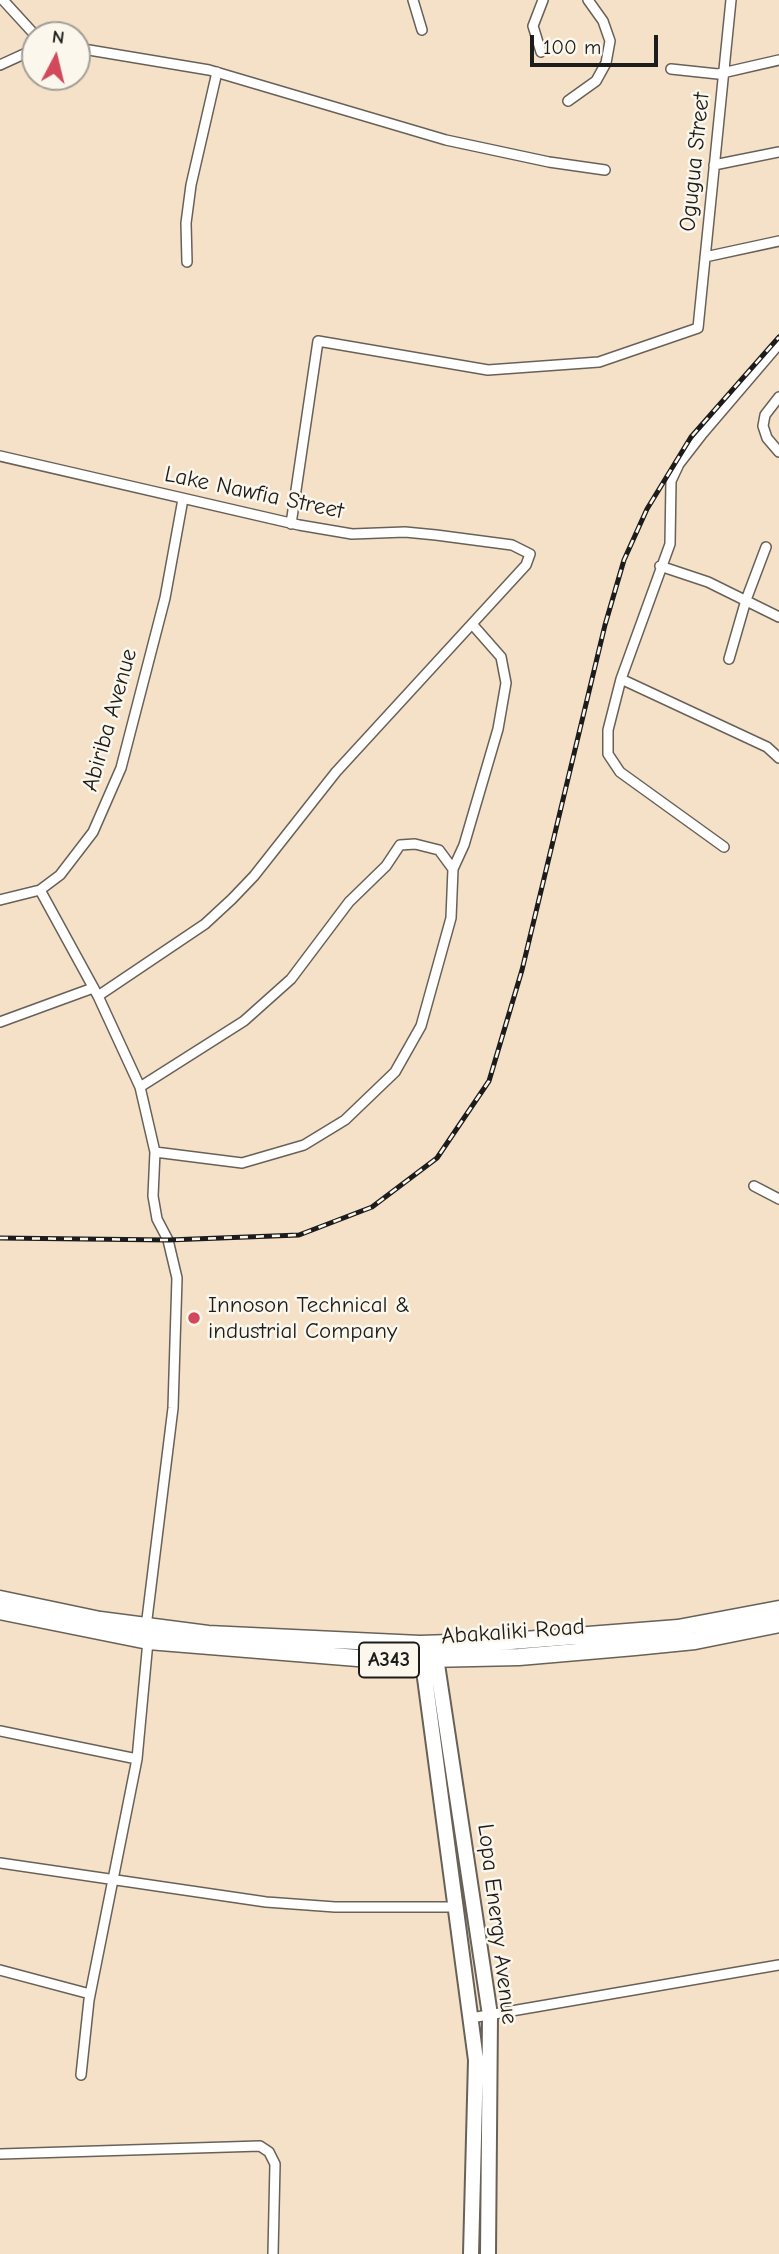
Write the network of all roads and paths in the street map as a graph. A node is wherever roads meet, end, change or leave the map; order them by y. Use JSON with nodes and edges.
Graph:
{"nodes":[{"id":1,"x":3,"y":0,"type":"edge"},
{"id":2,"x":413,"y":0,"type":"edge"},
{"id":3,"x":543,"y":0,"type":"edge"},
{"id":4,"x":588,"y":0,"type":"edge"},
{"id":5,"x":730,"y":0,"type":"edge"},
{"id":6,"x":22,"y":21,"type":"edge"},
{"id":7,"x":422,"y":30,"type":"dead end"},
{"id":8,"x":91,"y":50,"type":"edge"},
{"id":9,"x":541,"y":52,"type":"dead end"},
{"id":10,"x":21,"y":55,"type":"edge"},
{"id":11,"x":779,"y":61,"type":"edge"},
{"id":12,"x":0,"y":65,"type":"edge"},
{"id":13,"x":671,"y":69,"type":"dead end"},
{"id":14,"x":724,"y":70,"type":"junction"},
{"id":15,"x":217,"y":72,"type":"junction"},
{"id":16,"x":568,"y":101,"type":"dead end"},
{"id":17,"x":779,"y":152,"type":"edge"},
{"id":18,"x":714,"y":165,"type":"junction"},
{"id":19,"x":605,"y":170,"type":"dead end"},
{"id":20,"x":779,"y":241,"type":"edge"},
{"id":21,"x":705,"y":257,"type":"junction"},
{"id":22,"x":187,"y":262,"type":"dead end"},
{"id":23,"x":779,"y":344,"type":"edge"},
{"id":24,"x":779,"y":397,"type":"edge"},
{"id":25,"x":779,"y":452,"type":"edge"},
{"id":26,"x":0,"y":456,"type":"edge"},
{"id":27,"x":183,"y":499,"type":"junction"},
{"id":28,"x":291,"y":524,"type":"junction"},
{"id":29,"x":766,"y":547,"type":"dead end"},
{"id":30,"x":660,"y":566,"type":"junction"},
{"id":31,"x":746,"y":600,"type":"junction"},
{"id":32,"x":779,"y":617,"type":"edge"},
{"id":33,"x":472,"y":624,"type":"junction"},
{"id":34,"x":729,"y":659,"type":"dead end"},
{"id":35,"x":621,"y":679,"type":"junction"},
{"id":36,"x":779,"y":758,"type":"edge"},
{"id":37,"x":724,"y":848,"type":"dead end"},
{"id":38,"x":453,"y":869,"type":"junction"},
{"id":39,"x":40,"y":890,"type":"junction"},
{"id":40,"x":0,"y":900,"type":"edge"},
{"id":41,"x":96,"y":992,"type":"junction"},
{"id":42,"x":0,"y":1022,"type":"edge"},
{"id":43,"x":140,"y":1087,"type":"junction"},
{"id":44,"x":155,"y":1152,"type":"junction"},
{"id":45,"x":754,"y":1186,"type":"dead end"},
{"id":46,"x":779,"y":1199,"type":"edge"},
{"id":47,"x":0,"y":1599,"type":"edge"},
{"id":48,"x":779,"y":1609,"type":"edge"},
{"id":49,"x":0,"y":1611,"type":"edge"},
{"id":50,"x":779,"y":1624,"type":"edge"},
{"id":51,"x":147,"y":1634,"type":"junction"},
{"id":52,"x":428,"y":1652,"type":"junction"},
{"id":53,"x":0,"y":1731,"type":"edge"},
{"id":54,"x":137,"y":1759,"type":"junction"},
{"id":55,"x":0,"y":1863,"type":"edge"},
{"id":56,"x":113,"y":1878,"type":"junction"},
{"id":57,"x":454,"y":1907,"type":"junction"},
{"id":58,"x":779,"y":1965,"type":"edge"},
{"id":59,"x":0,"y":1970,"type":"edge"},
{"id":60,"x":90,"y":1994,"type":"junction"},
{"id":61,"x":490,"y":2015,"type":"junction"},
{"id":62,"x":471,"y":2018,"type":"junction"},
{"id":63,"x":81,"y":2075,"type":"dead end"},
{"id":64,"x":0,"y":2154,"type":"edge"},
{"id":65,"x":273,"y":2254,"type":"edge"},
{"id":66,"x":471,"y":2254,"type":"edge"},
{"id":67,"x":488,"y":2254,"type":"edge"}],
"edges":[{"from":1,"to":6,"type":"street"},
{"from":2,"to":7,"type":"street"},
{"from":3,"to":9,"type":"street"},
{"from":4,"to":16,"type":"street"},
{"from":5,"to":14,"type":"street","name":"Ogugua Street"},
{"from":8,"to":15,"type":"street"},
{"from":10,"to":12,"type":"street"},
{"from":11,"to":14,"type":"street"},
{"from":13,"to":14,"type":"street"},
{"from":14,"to":18,"type":"street","name":"Ogugua Street"},
{"from":15,"to":19,"type":"street"},
{"from":15,"to":22,"type":"street"},
{"from":17,"to":18,"type":"street"},
{"from":18,"to":21,"type":"street","name":"Ogugua Street"},
{"from":20,"to":21,"type":"street"},
{"from":21,"to":28,"type":"street","name":"Ogugua Street"},
{"from":23,"to":30,"type":"street"},
{"from":24,"to":25,"type":"street"},
{"from":26,"to":27,"type":"street","name":"Lake Nawfia Street"},
{"from":27,"to":28,"type":"street","name":"Lake Nawfia Street"},
{"from":27,"to":39,"type":"street","name":"Abiriba Avenue"},
{"from":28,"to":33,"type":"street","name":"Lake Nawfia Street"},
{"from":29,"to":31,"type":"street"},
{"from":30,"to":31,"type":"street"},
{"from":30,"to":35,"type":"street"},
{"from":31,"to":32,"type":"street"},
{"from":31,"to":34,"type":"street"},
{"from":33,"to":38,"type":"street"},
{"from":33,"to":41,"type":"street"},
{"from":35,"to":36,"type":"street"},
{"from":35,"to":37,"type":"street"},
{"from":38,"to":43,"type":"street"},
{"from":38,"to":44,"type":"street"},
{"from":39,"to":40,"type":"street","name":"Abiriba Avenue"},
{"from":39,"to":41,"type":"street"},
{"from":41,"to":42,"type":"street"},
{"from":41,"to":43,"type":"street"},
{"from":43,"to":44,"type":"street"},
{"from":44,"to":51,"type":"street"},
{"from":45,"to":46,"type":"street"},
{"from":47,"to":51,"type":"highway","name":"Abakaliki Road","number":"A343"},
{"from":48,"to":52,"type":"highway","name":"Abakaliki Road","number":"A343"},
{"from":49,"to":51,"type":"highway","name":"Abakaliki Road","number":"A343"},
{"from":50,"to":52,"type":"highway","name":"Abakaliki Road","number":"A343"},
{"from":51,"to":52,"type":"highway","name":"Abakaliki Road","number":"A343"},
{"from":51,"to":54,"type":"street"},
{"from":52,"to":57,"type":"main road","name":"Lopa Energy Avenue"},
{"from":52,"to":61,"type":"main road","name":"Lopa Energy Avenue"},
{"from":53,"to":54,"type":"street"},
{"from":54,"to":56,"type":"street"},
{"from":55,"to":56,"type":"street"},
{"from":56,"to":57,"type":"street"},
{"from":56,"to":60,"type":"street"},
{"from":57,"to":62,"type":"main road","name":"Lopa Energy Avenue"},
{"from":58,"to":61,"type":"street"},
{"from":59,"to":60,"type":"street"},
{"from":60,"to":63,"type":"street"},
{"from":61,"to":62,"type":"street"},
{"from":61,"to":67,"type":"main road","name":"Lopa Energy Avenue"},
{"from":62,"to":66,"type":"main road","name":"Lopa Energy Avenue"},
{"from":64,"to":65,"type":"street"}]}
